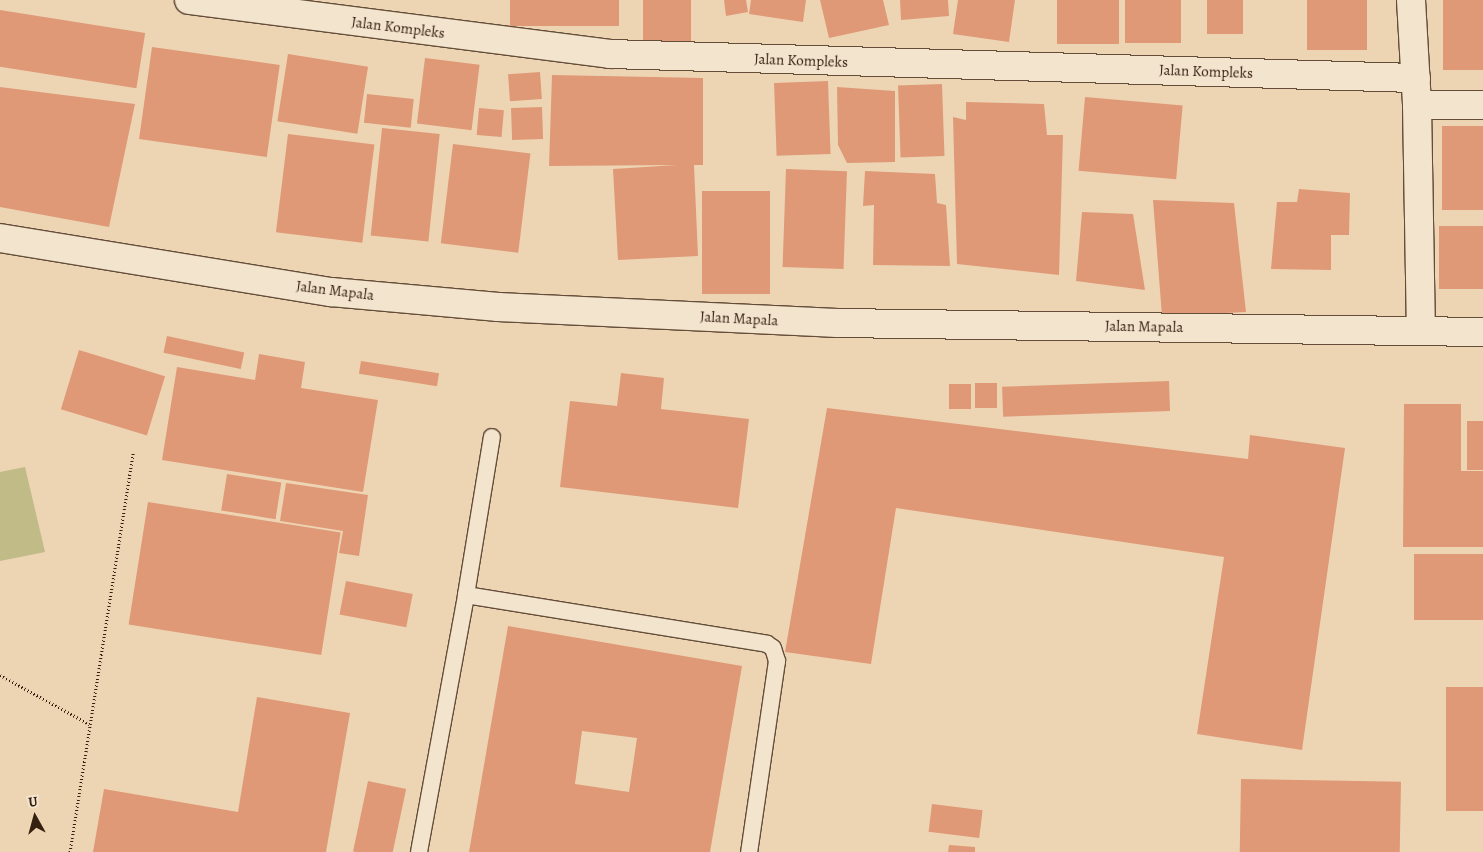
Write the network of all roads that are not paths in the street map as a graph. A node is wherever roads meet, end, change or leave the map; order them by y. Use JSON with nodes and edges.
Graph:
{"nodes":[{"id":1,"x":189,"y":0,"type":"edge"},
{"id":2,"x":1411,"y":0,"type":"edge"},
{"id":3,"x":1416,"y":78,"type":"junction"},
{"id":4,"x":1417,"y":105,"type":"junction"},
{"id":5,"x":1483,"y":105,"type":"edge"},
{"id":6,"x":0,"y":238,"type":"edge"},
{"id":7,"x":1421,"y":331,"type":"junction"},
{"id":8,"x":1483,"y":332,"type":"edge"},
{"id":9,"x":492,"y":436,"type":"dead end"},
{"id":10,"x":466,"y":595,"type":"junction"},
{"id":11,"x":419,"y":852,"type":"edge"},
{"id":12,"x":748,"y":852,"type":"edge"}],
"edges":[{"from":1,"to":3,"type":"street","name":"Jalan Kompleks"},
{"from":2,"to":3,"type":"street"},
{"from":3,"to":4,"type":"street"},
{"from":4,"to":5,"type":"street"},
{"from":4,"to":7,"type":"street"},
{"from":6,"to":7,"type":"street","name":"Jalan Mapala"},
{"from":7,"to":8,"type":"street","name":"Jalan Mapala"},
{"from":9,"to":10,"type":"lane"},
{"from":10,"to":11,"type":"lane"},
{"from":10,"to":12,"type":"lane"}]}
